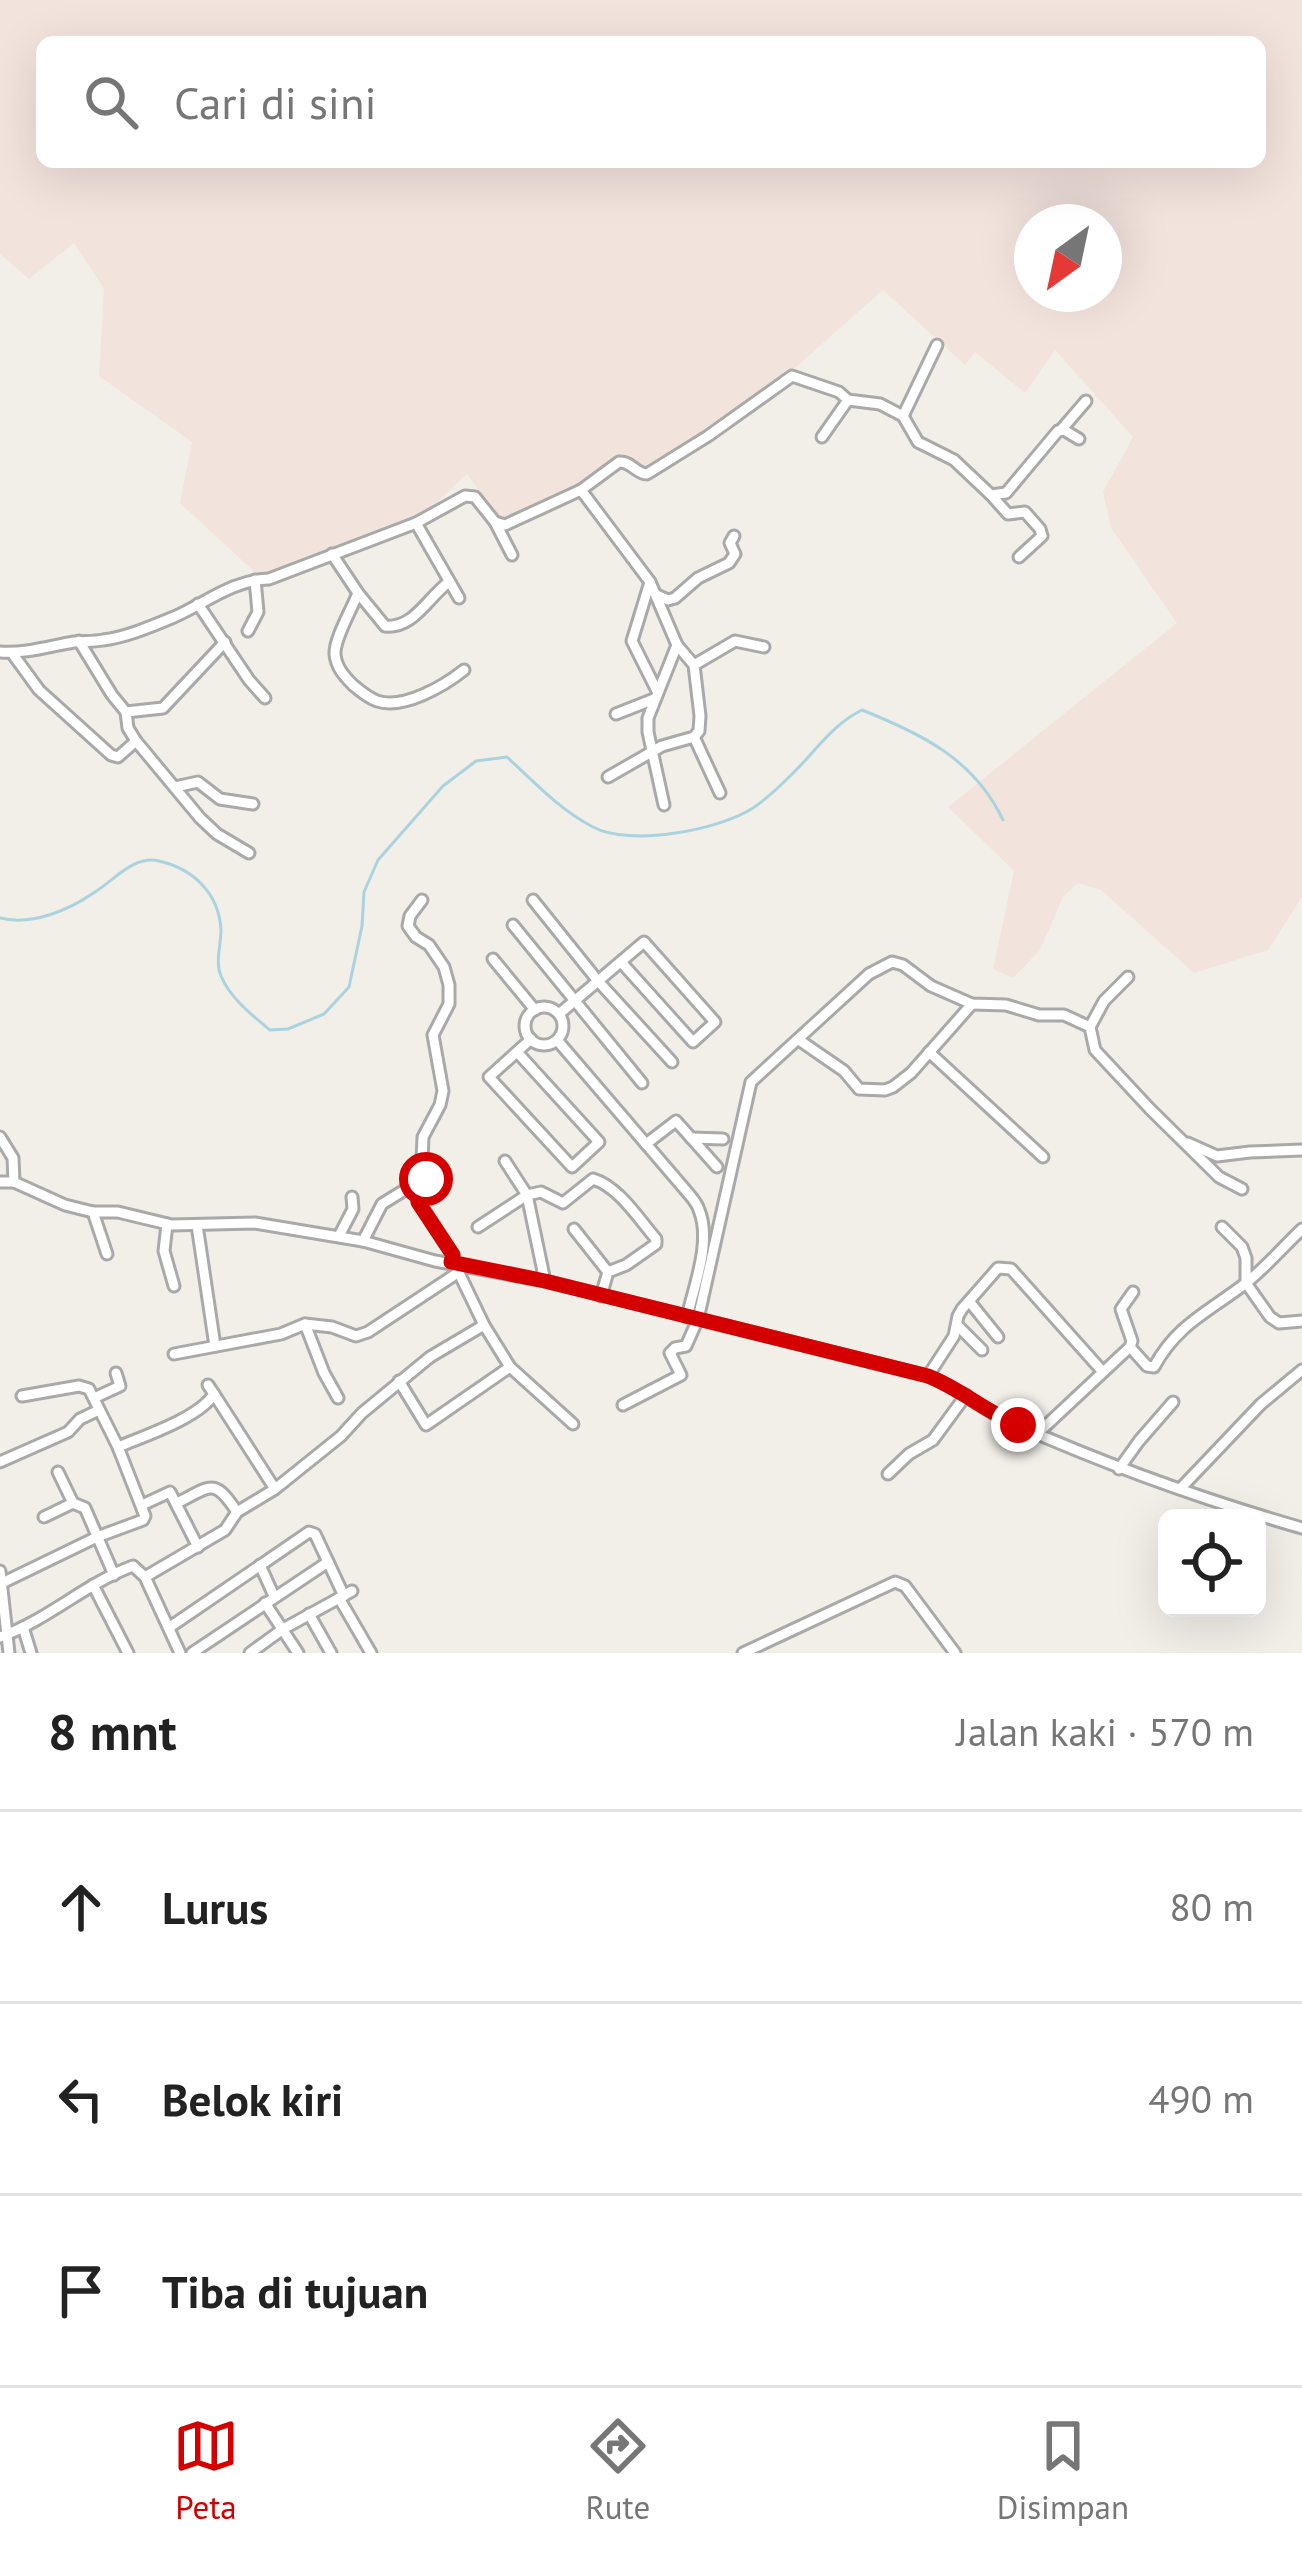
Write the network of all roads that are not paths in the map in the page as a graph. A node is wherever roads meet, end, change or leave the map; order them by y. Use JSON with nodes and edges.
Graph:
{"nodes":[{"id":1,"x":937,"y":345,"type":"dead end"},
{"id":2,"x":848,"y":400,"type":"junction"},
{"id":3,"x":1086,"y":400,"type":"dead end"},
{"id":4,"x":903,"y":416,"type":"junction"},
{"id":5,"x":1061,"y":430,"type":"junction"},
{"id":6,"x":822,"y":436,"type":"dead end"},
{"id":7,"x":1079,"y":440,"type":"dead end"},
{"id":8,"x":580,"y":490,"type":"junction"},
{"id":9,"x":991,"y":495,"type":"junction"},
{"id":10,"x":495,"y":522,"type":"junction"},
{"id":11,"x":416,"y":523,"type":"junction"},
{"id":12,"x":734,"y":536,"type":"dead end"},
{"id":13,"x":332,"y":554,"type":"junction"},
{"id":14,"x":512,"y":555,"type":"dead end"},
{"id":15,"x":1019,"y":557,"type":"dead end"},
{"id":16,"x":255,"y":580,"type":"junction"},
{"id":17,"x":449,"y":582,"type":"junction"},
{"id":18,"x":650,"y":582,"type":"junction"},
{"id":19,"x":358,"y":593,"type":"junction"},
{"id":20,"x":656,"y":595,"type":"junction"},
{"id":21,"x":459,"y":598,"type":"dead end"},
{"id":22,"x":198,"y":604,"type":"junction"},
{"id":23,"x":211,"y":626,"type":"junction"},
{"id":24,"x":248,"y":631,"type":"dead end"},
{"id":25,"x":202,"y":635,"type":"dead end"},
{"id":26,"x":79,"y":641,"type":"junction"},
{"id":27,"x":225,"y":642,"type":"junction"},
{"id":28,"x":677,"y":645,"type":"junction"},
{"id":29,"x":764,"y":647,"type":"dead end"},
{"id":30,"x":6,"y":652,"type":"edge"},
{"id":31,"x":694,"y":665,"type":"junction"},
{"id":32,"x":464,"y":670,"type":"dead end"},
{"id":33,"x":656,"y":695,"type":"junction"},
{"id":34,"x":266,"y":698,"type":"dead end"},
{"id":35,"x":126,"y":712,"type":"junction"},
{"id":36,"x":616,"y":714,"type":"dead end"},
{"id":37,"x":694,"y":737,"type":"junction"},
{"id":38,"x":136,"y":741,"type":"junction"},
{"id":39,"x":652,"y":752,"type":"junction"},
{"id":40,"x":608,"y":777,"type":"dead end"},
{"id":41,"x":175,"y":787,"type":"junction"},
{"id":42,"x":720,"y":793,"type":"dead end"},
{"id":43,"x":253,"y":804,"type":"dead end"},
{"id":44,"x":664,"y":805,"type":"dead end"},
{"id":45,"x":249,"y":853,"type":"dead end"},
{"id":46,"x":422,"y":900,"type":"dead end"},
{"id":47,"x":533,"y":900,"type":"dead end"},
{"id":48,"x":513,"y":925,"type":"dead end"},
{"id":49,"x":493,"y":959,"type":"dead end"},
{"id":50,"x":621,"y":962,"type":"junction"},
{"id":51,"x":1128,"y":976,"type":"dead end"},
{"id":52,"x":598,"y":981,"type":"junction"},
{"id":53,"x":574,"y":1001,"type":"junction"},
{"id":54,"x":972,"y":1004,"type":"junction"},
{"id":55,"x":535,"y":1010,"type":"junction"},
{"id":56,"x":559,"y":1014,"type":"junction"},
{"id":57,"x":1090,"y":1027,"type":"junction"},
{"id":58,"x":531,"y":1039,"type":"junction"},
{"id":59,"x":557,"y":1040,"type":"junction"},
{"id":60,"x":799,"y":1040,"type":"junction"},
{"id":61,"x":517,"y":1052,"type":"junction"},
{"id":62,"x":929,"y":1052,"type":"junction"},
{"id":63,"x":672,"y":1063,"type":"dead end"},
{"id":64,"x":642,"y":1083,"type":"dead end"},
{"id":65,"x":0,"y":1137,"type":"edge"},
{"id":66,"x":691,"y":1138,"type":"junction"},
{"id":67,"x":722,"y":1139,"type":"dead end"},
{"id":68,"x":1183,"y":1141,"type":"junction"},
{"id":69,"x":646,"y":1144,"type":"junction"},
{"id":70,"x":1302,"y":1150,"type":"edge"},
{"id":71,"x":1043,"y":1157,"type":"dead end"},
{"id":72,"x":505,"y":1161,"type":"dead end"},
{"id":73,"x":717,"y":1167,"type":"dead end"},
{"id":74,"x":427,"y":1176,"type":"junction"},
{"id":75,"x":0,"y":1182,"type":"edge"},
{"id":76,"x":14,"y":1182,"type":"junction"},
{"id":77,"x":1241,"y":1189,"type":"dead end"},
{"id":78,"x":527,"y":1195,"type":"junction"},
{"id":79,"x":352,"y":1197,"type":"dead end"},
{"id":80,"x":93,"y":1212,"type":"junction"},
{"id":81,"x":167,"y":1224,"type":"junction"},
{"id":82,"x":197,"y":1225,"type":"junction"},
{"id":83,"x":478,"y":1227,"type":"dead end"},
{"id":84,"x":1222,"y":1227,"type":"dead end"},
{"id":85,"x":1302,"y":1228,"type":"edge"},
{"id":86,"x":574,"y":1229,"type":"dead end"},
{"id":87,"x":339,"y":1236,"type":"junction"},
{"id":88,"x":364,"y":1241,"type":"junction"},
{"id":89,"x":107,"y":1254,"type":"dead end"},
{"id":90,"x":456,"y":1267,"type":"junction"},
{"id":91,"x":608,"y":1272,"type":"junction"},
{"id":92,"x":545,"y":1281,"type":"junction"},
{"id":93,"x":1246,"y":1283,"type":"junction"},
{"id":94,"x":174,"y":1286,"type":"dead end"},
{"id":95,"x":1132,"y":1292,"type":"dead end"},
{"id":96,"x":601,"y":1296,"type":"junction"},
{"id":97,"x":969,"y":1301,"type":"junction"},
{"id":98,"x":692,"y":1318,"type":"junction"},
{"id":99,"x":1302,"y":1321,"type":"edge"},
{"id":100,"x":305,"y":1324,"type":"junction"},
{"id":101,"x":484,"y":1325,"type":"junction"},
{"id":102,"x":958,"y":1326,"type":"junction"},
{"id":103,"x":998,"y":1337,"type":"dead end"},
{"id":104,"x":214,"y":1346,"type":"junction"},
{"id":105,"x":1130,"y":1347,"type":"junction"},
{"id":106,"x":982,"y":1351,"type":"dead end"},
{"id":107,"x":174,"y":1354,"type":"dead end"},
{"id":108,"x":510,"y":1367,"type":"junction"},
{"id":109,"x":1302,"y":1370,"type":"edge"},
{"id":110,"x":116,"y":1372,"type":"dead end"},
{"id":111,"x":1102,"y":1372,"type":"junction"},
{"id":112,"x":928,"y":1376,"type":"junction"},
{"id":113,"x":399,"y":1381,"type":"junction"},
{"id":114,"x":966,"y":1394,"type":"junction"},
{"id":115,"x":22,"y":1396,"type":"dead end"},
{"id":116,"x":94,"y":1398,"type":"junction"},
{"id":117,"x":338,"y":1398,"type":"dead end"},
{"id":118,"x":1174,"y":1402,"type":"dead end"},
{"id":119,"x":623,"y":1405,"type":"dead end"},
{"id":120,"x":99,"y":1411,"type":"junction"},
{"id":121,"x":573,"y":1424,"type":"dead end"},
{"id":122,"x":1038,"y":1433,"type":"junction"},
{"id":123,"x":118,"y":1447,"type":"junction"},
{"id":124,"x":0,"y":1462,"type":"edge"},
{"id":125,"x":1119,"y":1469,"type":"junction"},
{"id":126,"x":58,"y":1472,"type":"dead end"},
{"id":127,"x":888,"y":1474,"type":"dead end"},
{"id":128,"x":275,"y":1489,"type":"junction"},
{"id":129,"x":1180,"y":1489,"type":"junction"},
{"id":130,"x":73,"y":1503,"type":"junction"},
{"id":131,"x":177,"y":1503,"type":"junction"},
{"id":132,"x":142,"y":1505,"type":"junction"},
{"id":133,"x":237,"y":1512,"type":"junction"},
{"id":134,"x":44,"y":1517,"type":"dead end"},
{"id":135,"x":1302,"y":1528,"type":"edge"},
{"id":136,"x":97,"y":1537,"type":"junction"},
{"id":137,"x":198,"y":1547,"type":"junction"},
{"id":138,"x":328,"y":1562,"type":"junction"},
{"id":139,"x":260,"y":1565,"type":"junction"},
{"id":140,"x":114,"y":1575,"type":"junction"},
{"id":141,"x":146,"y":1576,"type":"junction"},
{"id":142,"x":1,"y":1577,"type":"edge"},
{"id":143,"x":93,"y":1585,"type":"junction"},
{"id":144,"x":345,"y":1595,"type":"junction"},
{"id":145,"x":269,"y":1599,"type":"junction"},
{"id":146,"x":309,"y":1614,"type":"junction"},
{"id":147,"x":170,"y":1627,"type":"junction"},
{"id":148,"x":23,"y":1628,"type":"junction"},
{"id":149,"x":283,"y":1629,"type":"junction"},
{"id":150,"x":3,"y":1636,"type":"edge"},
{"id":151,"x":9,"y":1653,"type":"edge"},
{"id":152,"x":31,"y":1653,"type":"edge"},
{"id":153,"x":128,"y":1653,"type":"edge"},
{"id":154,"x":180,"y":1653,"type":"edge"},
{"id":155,"x":192,"y":1653,"type":"edge"},
{"id":156,"x":250,"y":1653,"type":"edge"},
{"id":157,"x":298,"y":1653,"type":"edge"},
{"id":158,"x":331,"y":1653,"type":"edge"},
{"id":159,"x":371,"y":1653,"type":"edge"},
{"id":160,"x":743,"y":1653,"type":"edge"},
{"id":161,"x":955,"y":1653,"type":"edge"}],
"edges":[{"from":1,"to":4,"type":"street"},
{"from":2,"to":4,"type":"street"},
{"from":2,"to":6,"type":"street"},
{"from":2,"to":8,"type":"street"},
{"from":3,"to":5,"type":"street"},
{"from":4,"to":9,"type":"street"},
{"from":5,"to":7,"type":"street"},
{"from":5,"to":9,"type":"street"},
{"from":8,"to":10,"type":"street"},
{"from":8,"to":18,"type":"street"},
{"from":9,"to":15,"type":"street"},
{"from":10,"to":11,"type":"street"},
{"from":10,"to":14,"type":"street"},
{"from":11,"to":13,"type":"street"},
{"from":11,"to":17,"type":"street"},
{"from":12,"to":20,"type":"street"},
{"from":13,"to":16,"type":"street"},
{"from":13,"to":19,"type":"street"},
{"from":16,"to":22,"type":"street"},
{"from":16,"to":24,"type":"street"},
{"from":17,"to":19,"type":"street"},
{"from":17,"to":21,"type":"street"},
{"from":18,"to":20,"type":"street"},
{"from":18,"to":33,"type":"street"},
{"from":19,"to":32,"type":"street"},
{"from":20,"to":28,"type":"street"},
{"from":22,"to":23,"type":"street"},
{"from":22,"to":26,"type":"street"},
{"from":23,"to":25,"type":"street"},
{"from":23,"to":27,"type":"street"},
{"from":26,"to":30,"type":"street"},
{"from":26,"to":35,"type":"street"},
{"from":27,"to":34,"type":"street"},
{"from":27,"to":35,"type":"street"},
{"from":28,"to":31,"type":"street"},
{"from":28,"to":33,"type":"street"},
{"from":29,"to":31,"type":"street"},
{"from":30,"to":38,"type":"street"},
{"from":31,"to":37,"type":"street"},
{"from":33,"to":36,"type":"street"},
{"from":33,"to":39,"type":"street"},
{"from":35,"to":38,"type":"street"},
{"from":37,"to":39,"type":"street"},
{"from":37,"to":42,"type":"street"},
{"from":38,"to":41,"type":"street"},
{"from":39,"to":40,"type":"street"},
{"from":39,"to":44,"type":"street"},
{"from":41,"to":43,"type":"street"},
{"from":41,"to":45,"type":"street"},
{"from":46,"to":74,"type":"street"},
{"from":47,"to":52,"type":"street"},
{"from":48,"to":53,"type":"street"},
{"from":49,"to":55,"type":"street"},
{"from":50,"to":50,"type":"street"},
{"from":50,"to":52,"type":"street"},
{"from":51,"to":57,"type":"street"},
{"from":52,"to":53,"type":"street"},
{"from":52,"to":63,"type":"street"},
{"from":53,"to":56,"type":"street"},
{"from":53,"to":64,"type":"street"},
{"from":54,"to":57,"type":"street"},
{"from":54,"to":60,"type":"street"},
{"from":54,"to":62,"type":"street"},
{"from":55,"to":56,"type":"street"},
{"from":55,"to":58,"type":"street"},
{"from":56,"to":59,"type":"street"},
{"from":57,"to":68,"type":"street"},
{"from":58,"to":59,"type":"street"},
{"from":58,"to":61,"type":"street"},
{"from":59,"to":69,"type":"street"},
{"from":60,"to":62,"type":"street"},
{"from":60,"to":98,"type":"street"},
{"from":61,"to":61,"type":"street"},
{"from":62,"to":71,"type":"street"},
{"from":65,"to":76,"type":"street"},
{"from":66,"to":67,"type":"street"},
{"from":66,"to":69,"type":"street"},
{"from":66,"to":73,"type":"street"},
{"from":68,"to":70,"type":"street"},
{"from":68,"to":77,"type":"street"},
{"from":69,"to":98,"type":"street"},
{"from":72,"to":78,"type":"street"},
{"from":74,"to":88,"type":"street"},
{"from":74,"to":90,"type":"street"},
{"from":75,"to":76,"type":"street"},
{"from":76,"to":80,"type":"street"},
{"from":78,"to":83,"type":"street"},
{"from":78,"to":91,"type":"street"},
{"from":78,"to":92,"type":"street"},
{"from":79,"to":87,"type":"street"},
{"from":80,"to":81,"type":"street"},
{"from":80,"to":89,"type":"street"},
{"from":81,"to":82,"type":"street"},
{"from":81,"to":94,"type":"street"},
{"from":82,"to":87,"type":"street"},
{"from":82,"to":104,"type":"street"},
{"from":84,"to":93,"type":"street"},
{"from":85,"to":93,"type":"street"},
{"from":86,"to":91,"type":"street"},
{"from":87,"to":88,"type":"street"},
{"from":88,"to":90,"type":"street"},
{"from":90,"to":92,"type":"street"},
{"from":90,"to":100,"type":"street"},
{"from":90,"to":101,"type":"street"},
{"from":91,"to":96,"type":"street"},
{"from":92,"to":96,"type":"street"},
{"from":93,"to":99,"type":"street"},
{"from":93,"to":105,"type":"street"},
{"from":95,"to":105,"type":"street"},
{"from":96,"to":98,"type":"street"},
{"from":97,"to":102,"type":"street"},
{"from":97,"to":103,"type":"street"},
{"from":97,"to":111,"type":"street"},
{"from":98,"to":112,"type":"street"},
{"from":98,"to":119,"type":"street"},
{"from":100,"to":104,"type":"street"},
{"from":100,"to":117,"type":"street"},
{"from":101,"to":108,"type":"street"},
{"from":101,"to":113,"type":"street"},
{"from":102,"to":106,"type":"street"},
{"from":102,"to":112,"type":"street"},
{"from":104,"to":107,"type":"street"},
{"from":105,"to":111,"type":"street"},
{"from":108,"to":113,"type":"street"},
{"from":108,"to":121,"type":"street"},
{"from":109,"to":129,"type":"street"},
{"from":110,"to":116,"type":"street"},
{"from":111,"to":122,"type":"street"},
{"from":112,"to":114,"type":"street"},
{"from":113,"to":128,"type":"street"},
{"from":114,"to":122,"type":"street"},
{"from":114,"to":127,"type":"street"},
{"from":115,"to":116,"type":"street"},
{"from":116,"to":120,"type":"street"},
{"from":118,"to":125,"type":"street"},
{"from":120,"to":123,"type":"street"},
{"from":120,"to":124,"type":"street"},
{"from":122,"to":125,"type":"street"},
{"from":123,"to":128,"type":"street"},
{"from":123,"to":132,"type":"street"},
{"from":125,"to":129,"type":"street"},
{"from":126,"to":130,"type":"street"},
{"from":128,"to":133,"type":"street"},
{"from":129,"to":135,"type":"street"},
{"from":130,"to":134,"type":"street"},
{"from":130,"to":136,"type":"street"},
{"from":131,"to":132,"type":"street"},
{"from":131,"to":133,"type":"street"},
{"from":131,"to":137,"type":"street"},
{"from":132,"to":136,"type":"street"},
{"from":133,"to":137,"type":"street"},
{"from":136,"to":140,"type":"street"},
{"from":136,"to":142,"type":"street"},
{"from":137,"to":141,"type":"street"},
{"from":138,"to":139,"type":"street"},
{"from":138,"to":144,"type":"street"},
{"from":138,"to":145,"type":"street"},
{"from":139,"to":145,"type":"street"},
{"from":139,"to":147,"type":"street"},
{"from":140,"to":141,"type":"street"},
{"from":140,"to":143,"type":"street"},
{"from":141,"to":147,"type":"street"},
{"from":142,"to":150,"type":"street"},
{"from":143,"to":148,"type":"street"},
{"from":143,"to":153,"type":"street"},
{"from":144,"to":146,"type":"street"},
{"from":144,"to":159,"type":"street"},
{"from":145,"to":149,"type":"street"},
{"from":145,"to":155,"type":"street"},
{"from":146,"to":149,"type":"street"},
{"from":146,"to":158,"type":"street"},
{"from":147,"to":154,"type":"street"},
{"from":148,"to":150,"type":"street"},
{"from":148,"to":152,"type":"street"},
{"from":149,"to":156,"type":"street"},
{"from":149,"to":157,"type":"street"},
{"from":150,"to":151,"type":"street"},
{"from":160,"to":161,"type":"street"}]}
